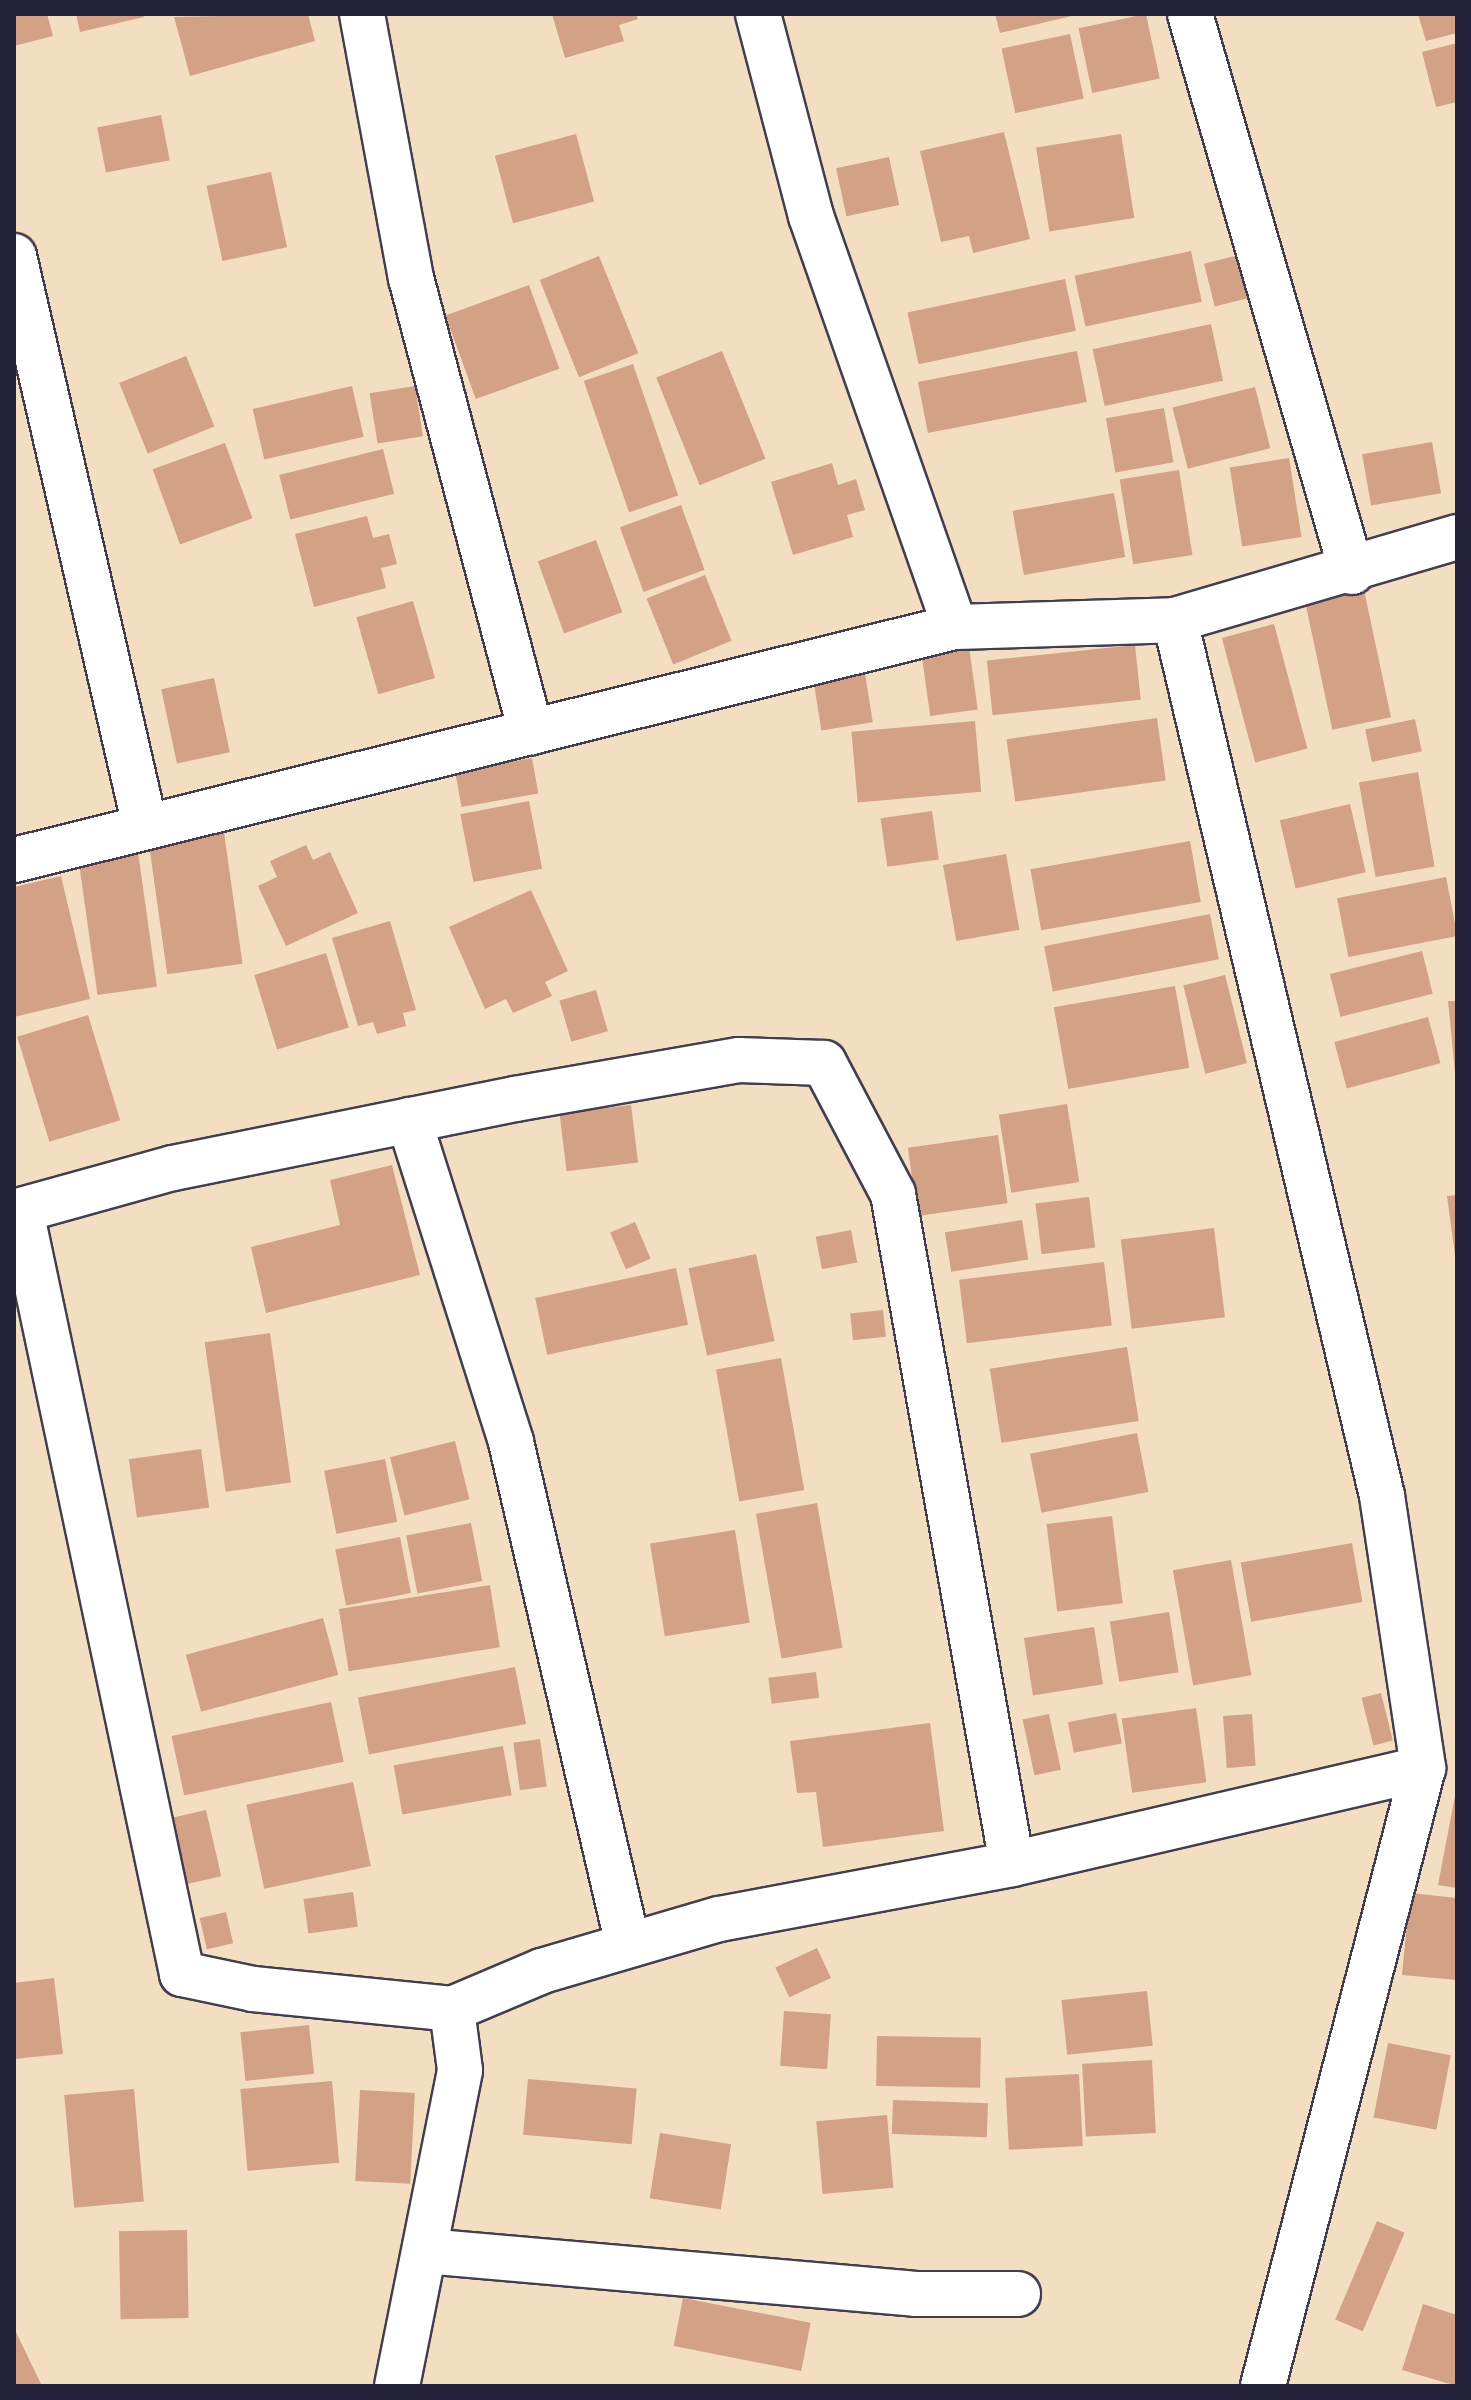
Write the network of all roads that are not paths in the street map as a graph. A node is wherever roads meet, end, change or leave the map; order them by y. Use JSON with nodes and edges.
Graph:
{"nodes":[{"id":1,"x":362,"y":14,"type":"edge"},
{"id":2,"x":758,"y":14,"type":"edge"},
{"id":3,"x":1190,"y":14,"type":"edge"},
{"id":4,"x":14,"y":256,"type":"edge"},
{"id":5,"x":1457,"y":537,"type":"edge"},
{"id":6,"x":1352,"y":572,"type":"junction"},
{"id":7,"x":1175,"y":620,"type":"junction"},
{"id":8,"x":955,"y":627,"type":"junction"},
{"id":9,"x":531,"y":732,"type":"junction"},
{"id":10,"x":144,"y":822,"type":"junction"},
{"id":11,"x":14,"y":860,"type":"edge"},
{"id":12,"x":409,"y":1120,"type":"junction"},
{"id":13,"x":17,"y":1212,"type":"edge"},
{"id":14,"x":1423,"y":1768,"type":"junction"},
{"id":15,"x":1012,"y":1864,"type":"junction"},
{"id":16,"x":628,"y":1945,"type":"junction"},
{"id":17,"x":452,"y":2009,"type":"junction"},
{"id":18,"x":425,"y":2251,"type":"junction"},
{"id":19,"x":1018,"y":2294,"type":"dead end"},
{"id":20,"x":397,"y":2386,"type":"edge"},
{"id":21,"x":1263,"y":2386,"type":"edge"}],
"edges":[{"from":1,"to":9,"type":"street"},
{"from":2,"to":8,"type":"street"},
{"from":3,"to":6,"type":"street"},
{"from":4,"to":10,"type":"street"},
{"from":5,"to":6,"type":"street"},
{"from":6,"to":7,"type":"street"},
{"from":7,"to":8,"type":"street"},
{"from":7,"to":14,"type":"street"},
{"from":8,"to":9,"type":"street"},
{"from":9,"to":10,"type":"street"},
{"from":10,"to":11,"type":"street"},
{"from":12,"to":13,"type":"street"},
{"from":12,"to":15,"type":"street"},
{"from":12,"to":16,"type":"street"},
{"from":13,"to":17,"type":"street"},
{"from":14,"to":15,"type":"street"},
{"from":14,"to":21,"type":"street"},
{"from":15,"to":16,"type":"street"},
{"from":16,"to":17,"type":"street"},
{"from":17,"to":18,"type":"street"},
{"from":18,"to":19,"type":"street"},
{"from":18,"to":20,"type":"street"}]}
